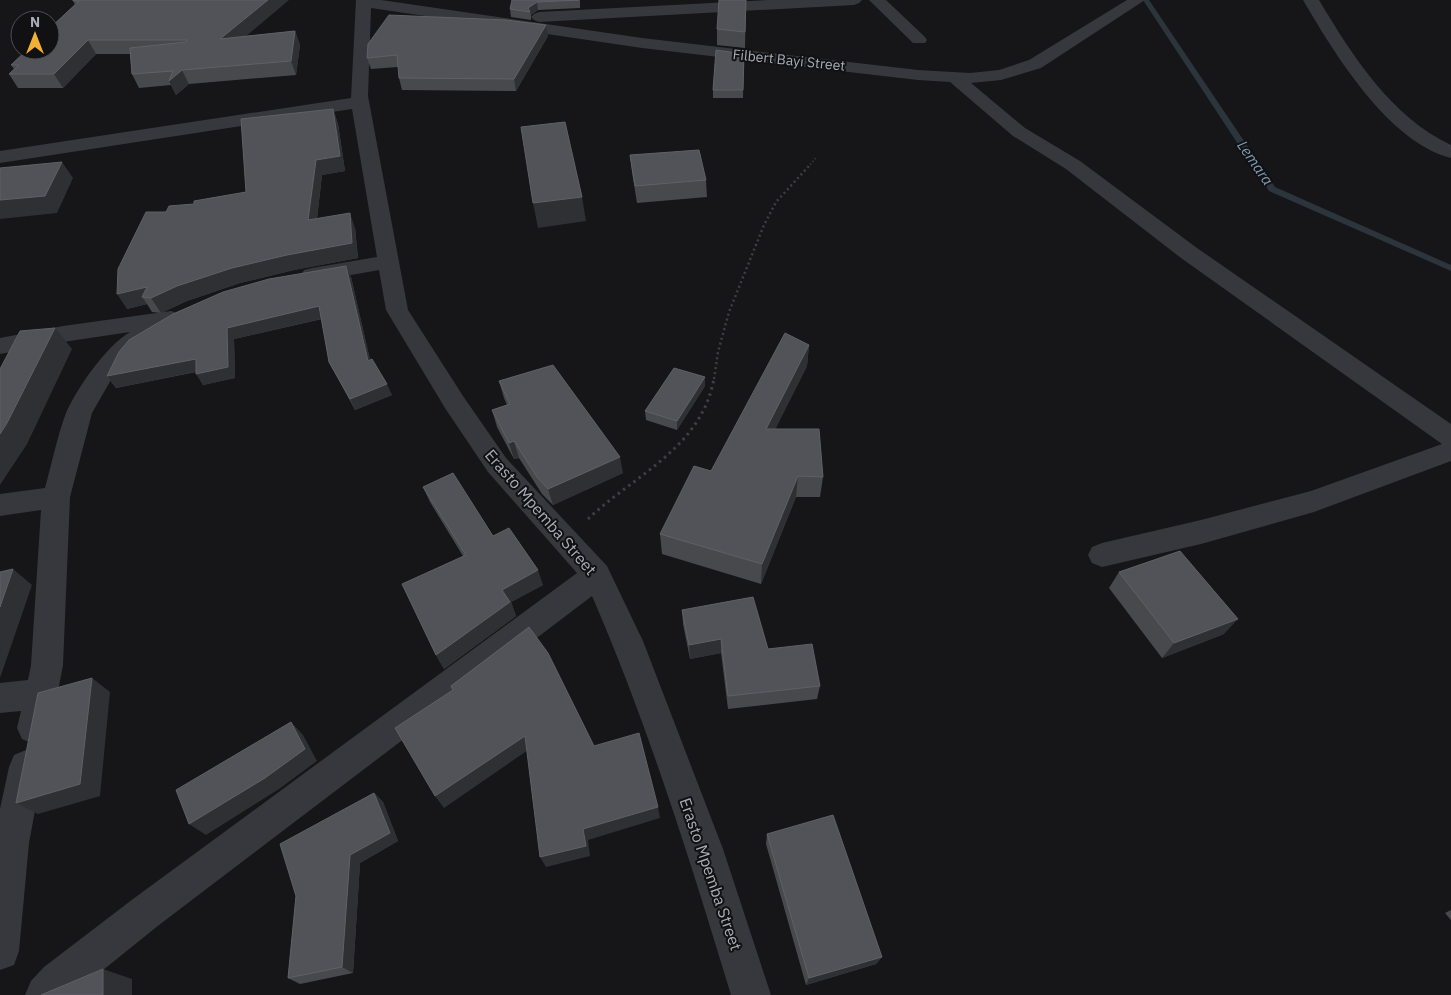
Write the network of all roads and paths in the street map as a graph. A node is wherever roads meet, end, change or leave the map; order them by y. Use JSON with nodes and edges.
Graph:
{"nodes":[{"id":1,"x":854,"y":0,"type":"edge"},
{"id":2,"x":877,"y":0,"type":"edge"},
{"id":3,"x":1136,"y":0,"type":"edge"},
{"id":4,"x":1311,"y":0,"type":"edge"},
{"id":5,"x":364,"y":1,"type":"edge"},
{"id":6,"x":465,"y":18,"type":"junction"},
{"id":7,"x":919,"y":40,"type":"dead end"},
{"id":8,"x":954,"y":77,"type":"junction"},
{"id":9,"x":360,"y":102,"type":"junction"},
{"id":10,"x":1451,"y":152,"type":"edge"},
{"id":11,"x":0,"y":157,"type":"edge"},
{"id":12,"x":816,"y":158,"type":"dead end"},
{"id":13,"x":389,"y":262,"type":"junction"},
{"id":14,"x":292,"y":279,"type":"edge"},
{"id":15,"x":196,"y":308,"type":"edge"},
{"id":16,"x":171,"y":320,"type":"junction"},
{"id":17,"x":0,"y":346,"type":"edge"},
{"id":18,"x":1451,"y":437,"type":"edge"},
{"id":19,"x":1451,"y":451,"type":"edge"},
{"id":20,"x":56,"y":497,"type":"junction"},
{"id":21,"x":0,"y":505,"type":"edge"},
{"id":22,"x":565,"y":539,"type":"junction"},
{"id":23,"x":1102,"y":555,"type":"dead end"},
{"id":24,"x":597,"y":575,"type":"junction"},
{"id":25,"x":40,"y":694,"type":"junction"},
{"id":26,"x":0,"y":698,"type":"edge"},
{"id":27,"x":0,"y":951,"type":"edge"},
{"id":28,"x":45,"y":995,"type":"edge"},
{"id":29,"x":751,"y":995,"type":"edge"}],
"edges":[{"from":1,"to":6,"type":"street"},
{"from":2,"to":7,"type":"street"},
{"from":3,"to":8,"type":"street","name":"Filbert Bayi Street"},
{"from":4,"to":10,"type":"street"},
{"from":5,"to":6,"type":"street","name":"Filbert Bayi Street"},
{"from":5,"to":9,"type":"street","name":"Erasto Mpemba Street"},
{"from":6,"to":8,"type":"street","name":"Filbert Bayi Street"},
{"from":8,"to":18,"type":"street"},
{"from":9,"to":11,"type":"street"},
{"from":9,"to":13,"type":"street","name":"Erasto Mpemba Street"},
{"from":12,"to":22,"type":"path"},
{"from":13,"to":14,"type":"street"},
{"from":13,"to":22,"type":"street","name":"Erasto Mpemba Street"},
{"from":15,"to":16,"type":"street"},
{"from":16,"to":17,"type":"street"},
{"from":16,"to":20,"type":"street"},
{"from":19,"to":23,"type":"street"},
{"from":20,"to":21,"type":"street"},
{"from":20,"to":25,"type":"street"},
{"from":22,"to":24,"type":"street","name":"Erasto Mpemba Street"},
{"from":24,"to":28,"type":"street"},
{"from":24,"to":29,"type":"street","name":"Erasto Mpemba Street"},
{"from":25,"to":26,"type":"street"},
{"from":25,"to":27,"type":"street"}]}
